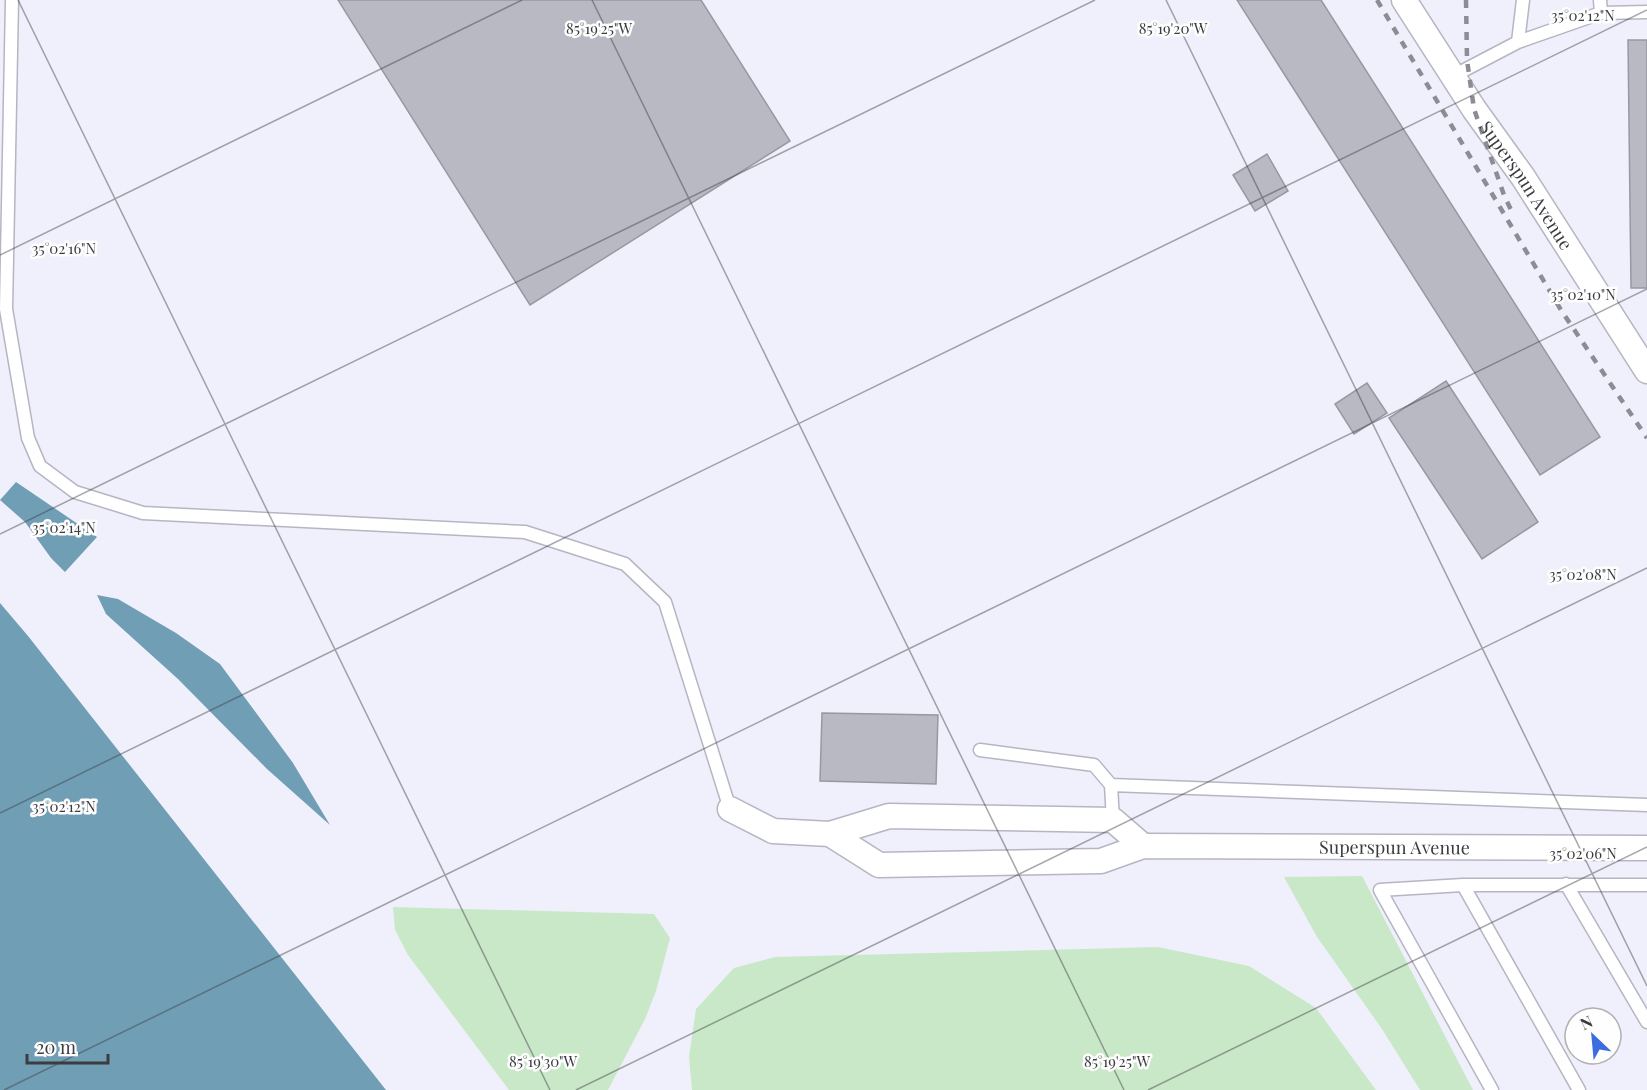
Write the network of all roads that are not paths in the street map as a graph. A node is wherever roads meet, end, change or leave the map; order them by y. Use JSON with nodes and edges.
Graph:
{"nodes":[{"id":1,"x":12,"y":0,"type":"edge"},
{"id":2,"x":1404,"y":0,"type":"edge"},
{"id":3,"x":1523,"y":0,"type":"edge"},
{"id":4,"x":1600,"y":6,"type":"edge"},
{"id":5,"x":1647,"y":12,"type":"edge"},
{"id":6,"x":1518,"y":42,"type":"junction"},
{"id":7,"x":1453,"y":76,"type":"junction"},
{"id":8,"x":1647,"y":371,"type":"edge"},
{"id":9,"x":980,"y":750,"type":"dead end"},
{"id":10,"x":1111,"y":785,"type":"junction"},
{"id":11,"x":1647,"y":805,"type":"edge"},
{"id":12,"x":730,"y":809,"type":"joint"},
{"id":13,"x":1113,"y":820,"type":"junction"},
{"id":14,"x":830,"y":834,"type":"junction"},
{"id":15,"x":1143,"y":846,"type":"junction"},
{"id":16,"x":1647,"y":848,"type":"edge"},
{"id":17,"x":1566,"y":884,"type":"junction"},
{"id":18,"x":1463,"y":885,"type":"junction"},
{"id":19,"x":1647,"y":885,"type":"edge"},
{"id":20,"x":1647,"y":1022,"type":"edge"},
{"id":21,"x":1492,"y":1090,"type":"edge"},
{"id":22,"x":1579,"y":1090,"type":"edge"}],
"edges":[{"from":1,"to":12,"type":"lane"},
{"from":2,"to":7,"type":"street","name":"Superspun Avenue"},
{"from":3,"to":6,"type":"lane"},
{"from":4,"to":5,"type":"lane"},
{"from":4,"to":6,"type":"lane"},
{"from":6,"to":7,"type":"lane"},
{"from":7,"to":8,"type":"street","name":"Superspun Avenue"},
{"from":9,"to":10,"type":"lane"},
{"from":10,"to":11,"type":"lane"},
{"from":10,"to":13,"type":"lane"},
{"from":12,"to":14,"type":"street","name":"Superspun Avenue"},
{"from":13,"to":14,"type":"street","name":"Superspun Avenue"},
{"from":13,"to":15,"type":"street"},
{"from":14,"to":15,"type":"street","name":"Superspun Avenue"},
{"from":15,"to":16,"type":"street","name":"Superspun Avenue"},
{"from":17,"to":18,"type":"lane"},
{"from":17,"to":19,"type":"lane"},
{"from":17,"to":20,"type":"lane"},
{"from":18,"to":21,"type":"lane"},
{"from":18,"to":22,"type":"lane"}]}
